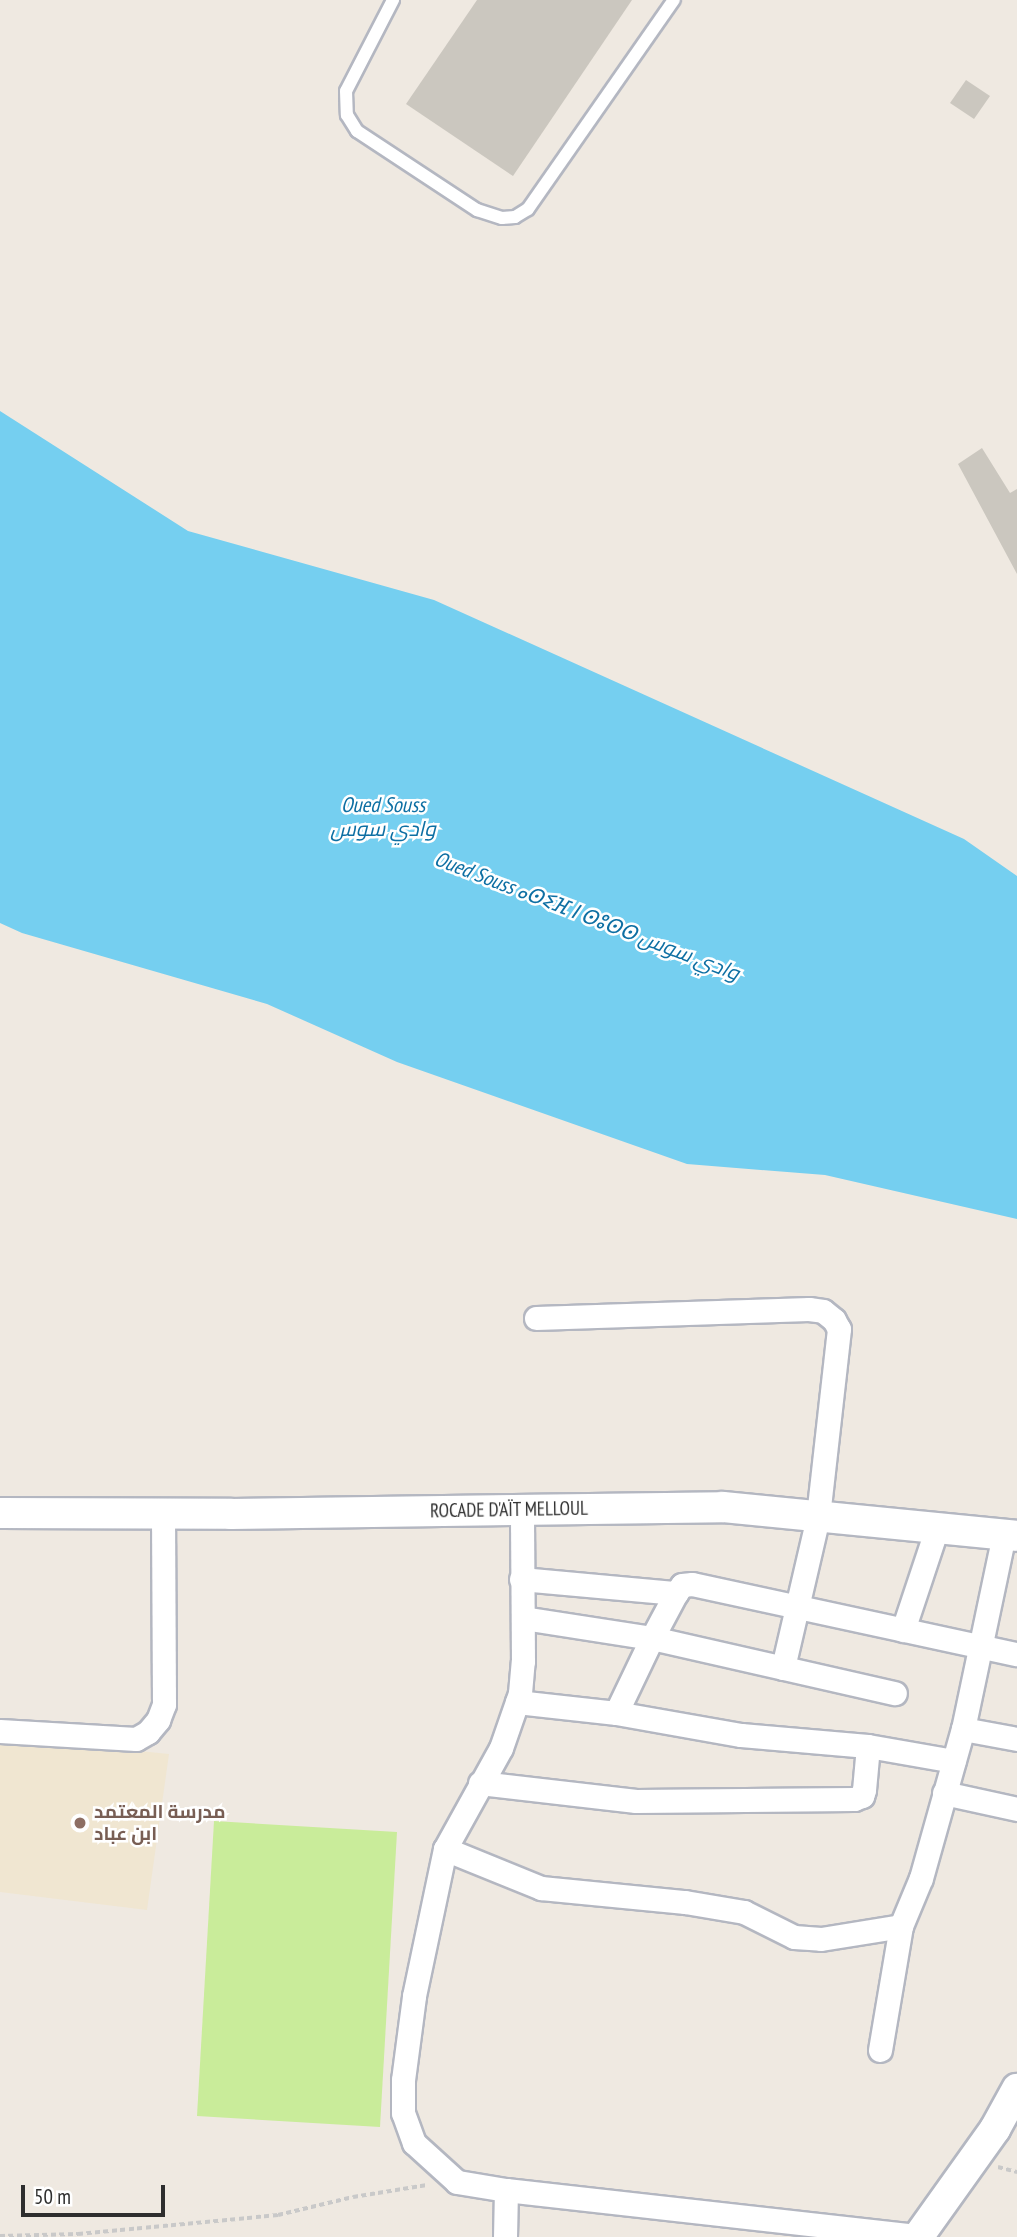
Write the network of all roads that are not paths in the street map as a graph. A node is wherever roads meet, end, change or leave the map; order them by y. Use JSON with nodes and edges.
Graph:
{"nodes":[{"id":1,"x":393,"y":0,"type":"edge"},
{"id":2,"x":674,"y":0,"type":"edge"},
{"id":3,"x":537,"y":1318,"type":"dead end"},
{"id":4,"x":522,"y":1510,"type":"junction"},
{"id":5,"x":163,"y":1512,"type":"junction"},
{"id":6,"x":0,"y":1513,"type":"edge"},
{"id":7,"x":818,"y":1517,"type":"junction"},
{"id":8,"x":937,"y":1528,"type":"junction"},
{"id":9,"x":1010,"y":1536,"type":"edge"},
{"id":10,"x":521,"y":1579,"type":"junction"},
{"id":11,"x":676,"y":1594,"type":"junction"},
{"id":12,"x":796,"y":1606,"type":"junction"},
{"id":13,"x":523,"y":1618,"type":"junction"},
{"id":14,"x":903,"y":1630,"type":"junction"},
{"id":15,"x":652,"y":1637,"type":"junction"},
{"id":16,"x":980,"y":1648,"type":"junction"},
{"id":17,"x":1017,"y":1654,"type":"edge"},
{"id":18,"x":783,"y":1668,"type":"junction"},
{"id":19,"x":895,"y":1693,"type":"dead end"},
{"id":20,"x":517,"y":1702,"type":"junction"},
{"id":21,"x":616,"y":1713,"type":"junction"},
{"id":22,"x":963,"y":1729,"type":"junction"},
{"id":23,"x":0,"y":1731,"type":"edge"},
{"id":24,"x":1017,"y":1739,"type":"edge"},
{"id":25,"x":868,"y":1746,"type":"junction"},
{"id":26,"x":954,"y":1761,"type":"junction"},
{"id":27,"x":480,"y":1783,"type":"junction"},
{"id":28,"x":944,"y":1793,"type":"junction"},
{"id":29,"x":1017,"y":1809,"type":"edge"},
{"id":30,"x":445,"y":1850,"type":"junction"},
{"id":31,"x":901,"y":1926,"type":"junction"},
{"id":32,"x":880,"y":2050,"type":"dead end"},
{"id":33,"x":1017,"y":2089,"type":"edge"},
{"id":34,"x":506,"y":2190,"type":"junction"},
{"id":35,"x":505,"y":2237,"type":"edge"},
{"id":36,"x":918,"y":2237,"type":"edge"}],
"edges":[{"from":1,"to":2,"type":"lane"},
{"from":3,"to":7,"type":"street"},
{"from":4,"to":5,"type":"street","name":"ROCADE D'AÏT MELLOUL"},
{"from":4,"to":7,"type":"street","name":"ROCADE D'AÏT MELLOUL"},
{"from":4,"to":10,"type":"street"},
{"from":5,"to":6,"type":"street","name":"ROCADE D'AÏT MELLOUL"},
{"from":5,"to":23,"type":"street"},
{"from":7,"to":8,"type":"street","name":"ROCADE D'AÏT MELLOUL"},
{"from":7,"to":12,"type":"street"},
{"from":8,"to":9,"type":"street","name":"ROCADE D'AÏT MELLOUL"},
{"from":8,"to":14,"type":"street"},
{"from":9,"to":16,"type":"street"},
{"from":10,"to":11,"type":"street"},
{"from":10,"to":13,"type":"street"},
{"from":11,"to":12,"type":"street"},
{"from":11,"to":15,"type":"street"},
{"from":12,"to":14,"type":"street"},
{"from":12,"to":18,"type":"street"},
{"from":13,"to":15,"type":"street"},
{"from":13,"to":20,"type":"street"},
{"from":14,"to":16,"type":"street"},
{"from":15,"to":18,"type":"street"},
{"from":15,"to":21,"type":"street"},
{"from":16,"to":17,"type":"street"},
{"from":16,"to":22,"type":"street"},
{"from":18,"to":19,"type":"street"},
{"from":20,"to":21,"type":"street"},
{"from":20,"to":27,"type":"street"},
{"from":21,"to":25,"type":"street"},
{"from":22,"to":24,"type":"street"},
{"from":22,"to":26,"type":"street"},
{"from":25,"to":26,"type":"street"},
{"from":25,"to":27,"type":"street"},
{"from":26,"to":28,"type":"street"},
{"from":27,"to":30,"type":"street"},
{"from":28,"to":29,"type":"street"},
{"from":28,"to":31,"type":"street"},
{"from":30,"to":31,"type":"street"},
{"from":30,"to":34,"type":"street"},
{"from":31,"to":32,"type":"street"},
{"from":33,"to":36,"type":"street"},
{"from":34,"to":35,"type":"street"},
{"from":34,"to":36,"type":"street"}]}
